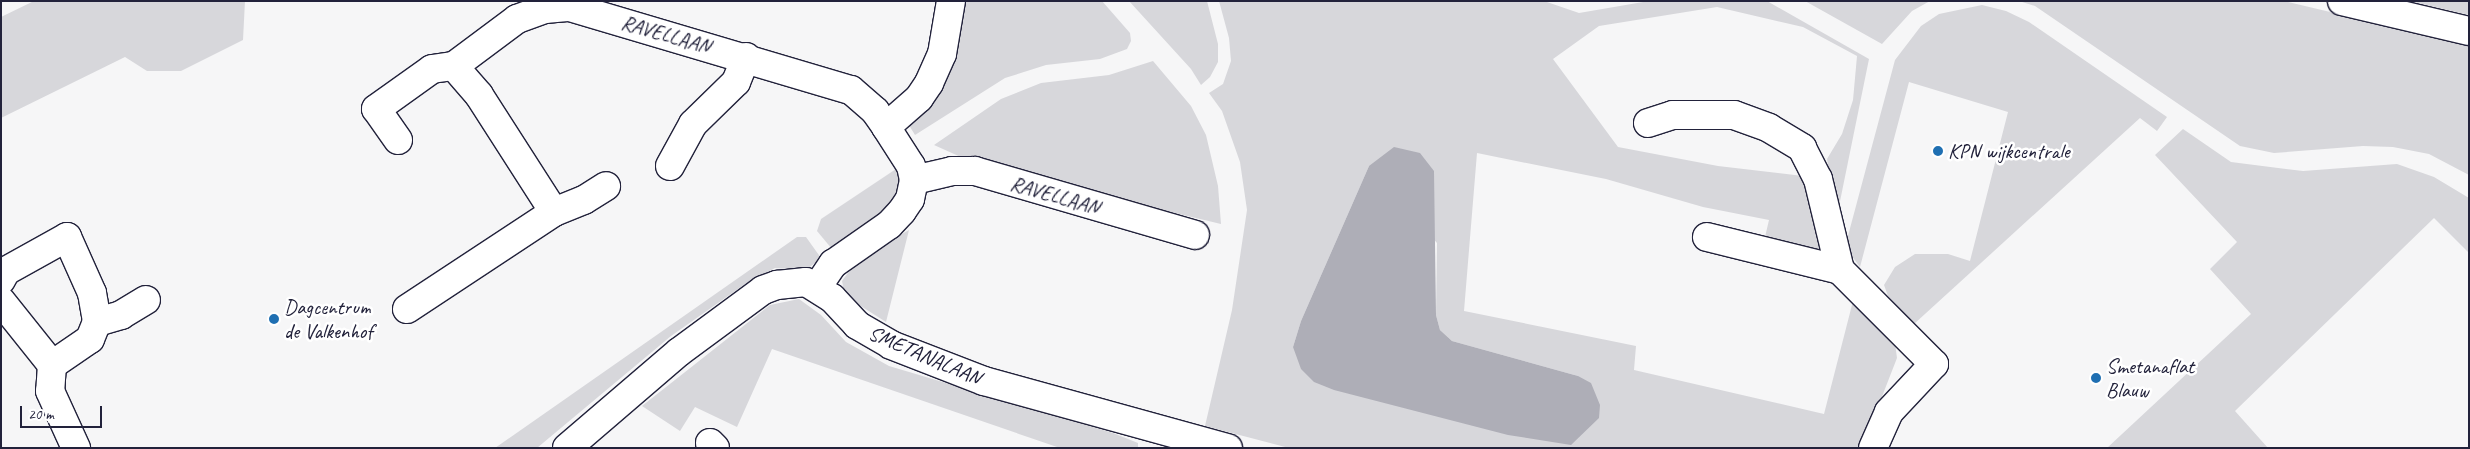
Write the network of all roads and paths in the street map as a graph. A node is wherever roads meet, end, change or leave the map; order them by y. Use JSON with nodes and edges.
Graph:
{"nodes":[{"id":1,"x":951,"y":1,"type":"edge"},
{"id":2,"x":2342,"y":1,"type":"edge"},
{"id":3,"x":2469,"y":31,"type":"edge"},
{"id":4,"x":746,"y":57,"type":"junction"},
{"id":5,"x":454,"y":66,"type":"junction"},
{"id":6,"x":1648,"y":123,"type":"dead end"},
{"id":7,"x":886,"y":127,"type":"junction"},
{"id":8,"x":398,"y":140,"type":"dead end"},
{"id":9,"x":670,"y":166,"type":"dead end"},
{"id":10,"x":914,"y":180,"type":"junction"},
{"id":11,"x":606,"y":186,"type":"dead end"},
{"id":12,"x":554,"y":212,"type":"junction"},
{"id":13,"x":1195,"y":235,"type":"dead end"},
{"id":14,"x":1706,"y":236,"type":"dead end"},
{"id":15,"x":1840,"y":270,"type":"junction"},
{"id":16,"x":1,"y":280,"type":"edge"},
{"id":17,"x":818,"y":286,"type":"junction"},
{"id":18,"x":146,"y":300,"type":"dead end"},
{"id":19,"x":1,"y":301,"type":"edge"},
{"id":20,"x":407,"y":309,"type":"dead end"},
{"id":21,"x":97,"y":322,"type":"junction"},
{"id":22,"x":52,"y":365,"type":"junction"},
{"id":23,"x":1177,"y":442,"type":"edge"},
{"id":24,"x":76,"y":448,"type":"edge"},
{"id":25,"x":567,"y":448,"type":"edge"},
{"id":26,"x":1228,"y":448,"type":"edge"},
{"id":27,"x":1873,"y":448,"type":"edge"}],
"edges":[{"from":1,"to":7,"type":"street"},
{"from":2,"to":3,"type":"street"},
{"from":4,"to":5,"type":"street","name":"RAVELLAAN"},
{"from":4,"to":7,"type":"street","name":"RAVELLAAN"},
{"from":4,"to":9,"type":"street"},
{"from":5,"to":8,"type":"street","name":"RAVELLAAN"},
{"from":5,"to":12,"type":"street"},
{"from":6,"to":15,"type":"street"},
{"from":7,"to":10,"type":"street","name":"RAVELLAAN"},
{"from":10,"to":13,"type":"street","name":"RAVELLAAN"},
{"from":10,"to":17,"type":"street"},
{"from":11,"to":12,"type":"street"},
{"from":12,"to":20,"type":"street"},
{"from":14,"to":15,"type":"street"},
{"from":15,"to":27,"type":"street"},
{"from":16,"to":21,"type":"street"},
{"from":17,"to":23,"type":"street","name":"SMETANALAAN"},
{"from":17,"to":25,"type":"street"},
{"from":18,"to":21,"type":"street"},
{"from":19,"to":22,"type":"street"},
{"from":21,"to":22,"type":"street"},
{"from":22,"to":24,"type":"street"},
{"from":23,"to":26,"type":"street","name":"SMETANALAAN"}]}
